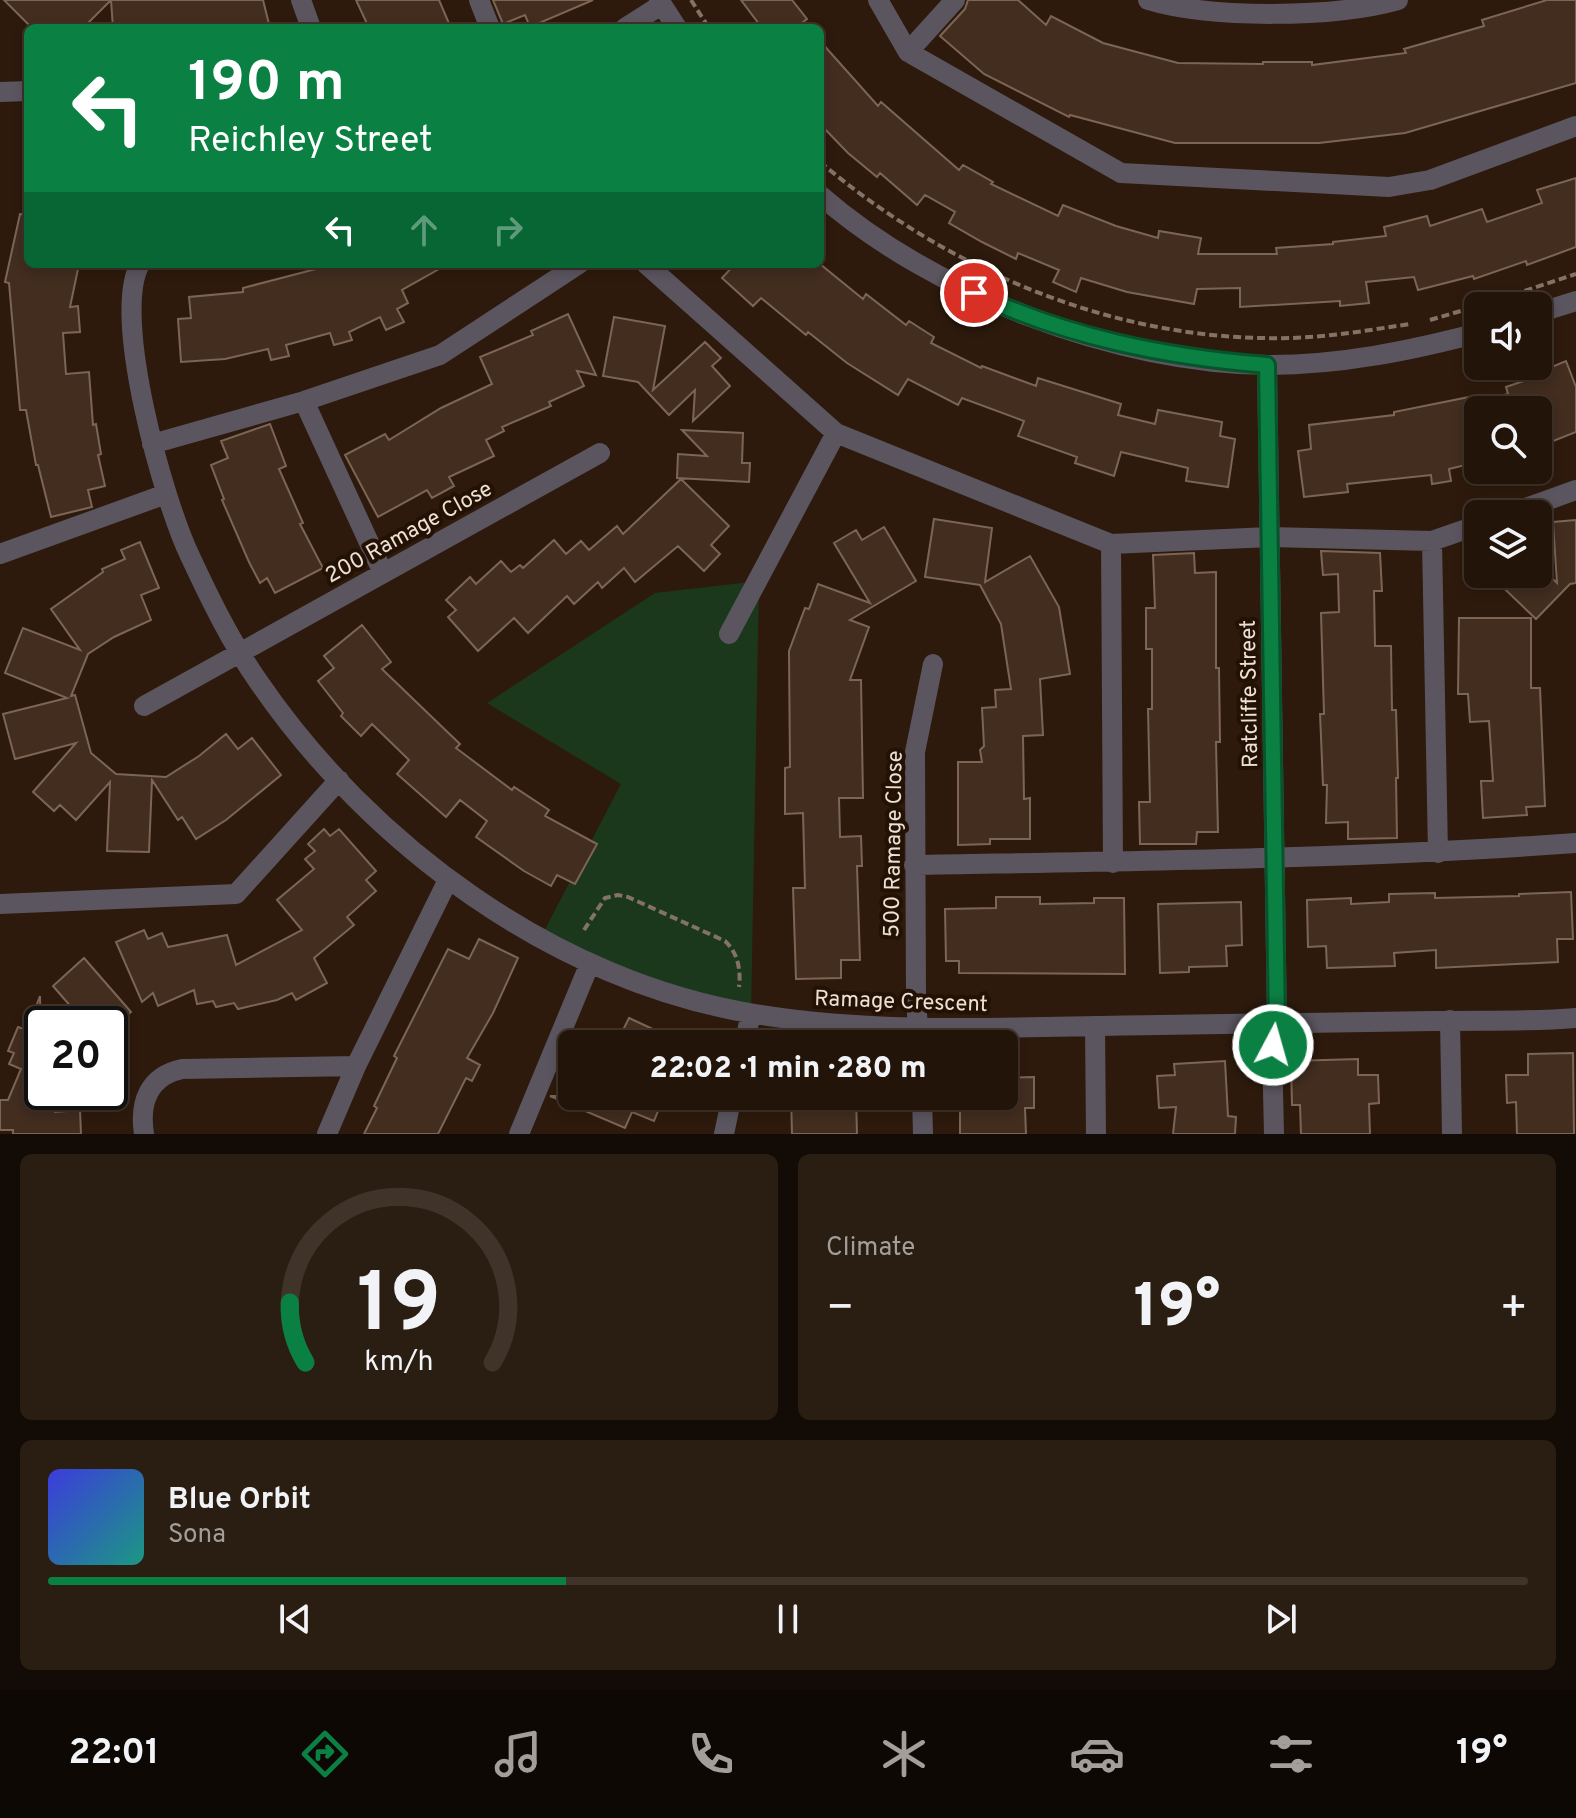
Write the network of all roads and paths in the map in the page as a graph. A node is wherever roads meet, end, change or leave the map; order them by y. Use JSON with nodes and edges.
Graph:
{"nodes":[{"id":1,"x":301,"y":0,"type":"edge"},
{"id":2,"x":479,"y":0,"type":"edge"},
{"id":3,"x":691,"y":0,"type":"edge"},
{"id":4,"x":878,"y":0,"type":"edge"},
{"id":5,"x":955,"y":0,"type":"edge"},
{"id":6,"x":1148,"y":0,"type":"edge"},
{"id":7,"x":1398,"y":0,"type":"edge"},
{"id":8,"x":660,"y":3,"type":"edge"},
{"id":9,"x":310,"y":24,"type":"edge"},
{"id":10,"x":488,"y":24,"type":"edge"},
{"id":11,"x":631,"y":24,"type":"edge"},
{"id":12,"x":674,"y":24,"type":"edge"},
{"id":13,"x":706,"y":24,"type":"edge"},
{"id":14,"x":908,"y":52,"type":"junction"},
{"id":15,"x":24,"y":91,"type":"edge"},
{"id":16,"x":0,"y":92,"type":"edge"},
{"id":17,"x":1576,"y":126,"type":"edge"},
{"id":18,"x":824,"y":165,"type":"edge"},
{"id":19,"x":824,"y":198,"type":"edge"},
{"id":20,"x":138,"y":268,"type":"edge"},
{"id":21,"x":573,"y":268,"type":"edge"},
{"id":22,"x":650,"y":268,"type":"edge"},
{"id":23,"x":1576,"y":274,"type":"edge"},
{"id":24,"x":1521,"y":292,"type":"edge"},
{"id":25,"x":1576,"y":301,"type":"edge"},
{"id":26,"x":1552,"y":309,"type":"edge"},
{"id":27,"x":1464,"y":310,"type":"edge"},
{"id":28,"x":1464,"y":336,"type":"edge"},
{"id":29,"x":1267,"y":365,"type":"junction"},
{"id":30,"x":304,"y":401,"type":"junction"},
{"id":31,"x":836,"y":433,"type":"junction"},
{"id":32,"x":152,"y":444,"type":"junction"},
{"id":33,"x":600,"y":453,"type":"dead end"},
{"id":34,"x":1576,"y":490,"type":"edge"},
{"id":35,"x":166,"y":494,"type":"junction"},
{"id":36,"x":1548,"y":500,"type":"edge"},
{"id":37,"x":1464,"y":530,"type":"edge"},
{"id":38,"x":1270,"y":537,"type":"junction"},
{"id":39,"x":1432,"y":541,"type":"junction"},
{"id":40,"x":1111,"y":544,"type":"junction"},
{"id":41,"x":0,"y":554,"type":"edge"},
{"id":42,"x":383,"y":573,"type":"junction"},
{"id":43,"x":729,"y":634,"type":"dead end"},
{"id":44,"x":240,"y":654,"type":"junction"},
{"id":45,"x":933,"y":664,"type":"dead end"},
{"id":46,"x":144,"y":706,"type":"dead end"},
{"id":47,"x":339,"y":780,"type":"junction"},
{"id":48,"x":1576,"y":843,"type":"edge"},
{"id":49,"x":1438,"y":853,"type":"junction"},
{"id":50,"x":1275,"y":857,"type":"junction"},
{"id":51,"x":1113,"y":863,"type":"junction"},
{"id":52,"x":914,"y":865,"type":"junction"},
{"id":53,"x":448,"y":880,"type":"junction"},
{"id":54,"x":0,"y":904,"type":"edge"},
{"id":55,"x":584,"y":930,"type":"dead end"},
{"id":56,"x":590,"y":963,"type":"junction"},
{"id":57,"x":739,"y":987,"type":"dead end"},
{"id":58,"x":751,"y":1014,"type":"junction"},
{"id":59,"x":1576,"y":1018,"type":"edge"},
{"id":60,"x":1450,"y":1020,"type":"junction"},
{"id":61,"x":1277,"y":1023,"type":"junction"},
{"id":62,"x":1095,"y":1026,"type":"junction"},
{"id":63,"x":747,"y":1030,"type":"edge"},
{"id":64,"x":880,"y":1030,"type":"edge"},
{"id":65,"x":918,"y":1030,"type":"edge"},
{"id":66,"x":1016,"y":1030,"type":"edge"},
{"id":67,"x":356,"y":1066,"type":"junction"},
{"id":68,"x":729,"y":1110,"type":"edge"},
{"id":69,"x":922,"y":1110,"type":"edge"},
{"id":70,"x":144,"y":1134,"type":"edge"},
{"id":71,"x":327,"y":1134,"type":"edge"},
{"id":72,"x":519,"y":1134,"type":"edge"},
{"id":73,"x":724,"y":1134,"type":"edge"},
{"id":74,"x":923,"y":1134,"type":"edge"},
{"id":75,"x":1096,"y":1134,"type":"edge"},
{"id":76,"x":1274,"y":1134,"type":"edge"},
{"id":77,"x":1452,"y":1134,"type":"edge"}],
"edges":[{"from":1,"to":9,"type":"street"},
{"from":2,"to":10,"type":"street"},
{"from":3,"to":13,"type":"path"},
{"from":4,"to":14,"type":"street"},
{"from":5,"to":14,"type":"street"},
{"from":6,"to":7,"type":"street"},
{"from":8,"to":11,"type":"street"},
{"from":8,"to":12,"type":"street"},
{"from":14,"to":17,"type":"street"},
{"from":15,"to":16,"type":"street"},
{"from":18,"to":27,"type":"path"},
{"from":19,"to":29,"type":"street"},
{"from":20,"to":32,"type":"street","name":"Ramage Crescent"},
{"from":21,"to":30,"type":"street"},
{"from":22,"to":31,"type":"street"},
{"from":23,"to":24,"type":"path"},
{"from":25,"to":26,"type":"street"},
{"from":28,"to":29,"type":"street"},
{"from":29,"to":38,"type":"street","name":"Ratcliffe Street"},
{"from":30,"to":32,"type":"street"},
{"from":30,"to":42,"type":"street"},
{"from":31,"to":40,"type":"street"},
{"from":31,"to":43,"type":"street"},
{"from":32,"to":35,"type":"street","name":"Ramage Crescent"},
{"from":33,"to":42,"type":"street","name":"200 Ramage Close"},
{"from":34,"to":36,"type":"street"},
{"from":35,"to":41,"type":"street"},
{"from":35,"to":44,"type":"street","name":"Ramage Crescent"},
{"from":37,"to":39,"type":"street"},
{"from":38,"to":39,"type":"street"},
{"from":38,"to":40,"type":"street"},
{"from":38,"to":50,"type":"street","name":"Ratcliffe Street"},
{"from":39,"to":49,"type":"street"},
{"from":40,"to":51,"type":"street"},
{"from":42,"to":44,"type":"street","name":"200 Ramage Close"},
{"from":44,"to":46,"type":"street","name":"200 Ramage Close"},
{"from":44,"to":47,"type":"street","name":"Ramage Crescent"},
{"from":45,"to":52,"type":"street","name":"500 Ramage Close"},
{"from":47,"to":53,"type":"street","name":"Ramage Crescent"},
{"from":47,"to":54,"type":"street"},
{"from":48,"to":49,"type":"street"},
{"from":49,"to":50,"type":"street"},
{"from":50,"to":51,"type":"street"},
{"from":50,"to":61,"type":"street","name":"Ratcliffe Street"},
{"from":51,"to":52,"type":"street"},
{"from":52,"to":65,"type":"street","name":"500 Ramage Close"},
{"from":53,"to":56,"type":"street","name":"Ramage Crescent"},
{"from":53,"to":67,"type":"street"},
{"from":55,"to":57,"type":"path"},
{"from":56,"to":58,"type":"street","name":"Ramage Crescent"},
{"from":56,"to":72,"type":"street"},
{"from":58,"to":63,"type":"street"},
{"from":58,"to":64,"type":"street","name":"Ramage Crescent"},
{"from":59,"to":60,"type":"street","name":"Ramage Crescent"},
{"from":60,"to":61,"type":"street","name":"Ramage Crescent"},
{"from":60,"to":77,"type":"street"},
{"from":61,"to":62,"type":"street","name":"Ramage Crescent"},
{"from":61,"to":76,"type":"street","name":"Ratcliffe Street"},
{"from":62,"to":66,"type":"street","name":"Ramage Crescent"},
{"from":62,"to":75,"type":"street"},
{"from":67,"to":70,"type":"street"},
{"from":67,"to":71,"type":"street"},
{"from":68,"to":73,"type":"street"},
{"from":69,"to":74,"type":"street"}]}
